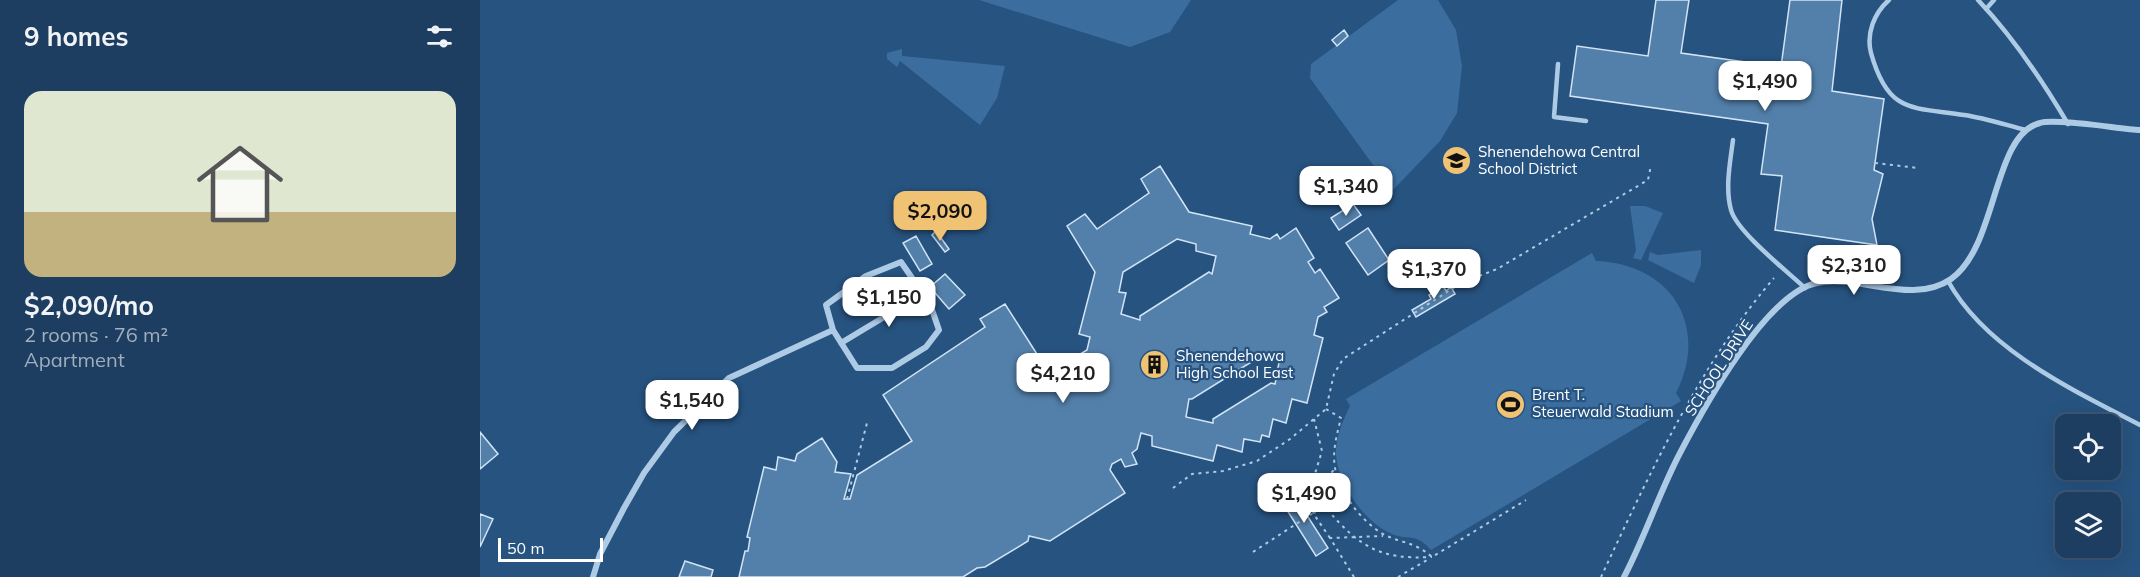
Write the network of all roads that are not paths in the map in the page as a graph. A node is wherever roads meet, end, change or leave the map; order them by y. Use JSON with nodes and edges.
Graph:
{"nodes":[{"id":1,"x":1889,"y":0,"type":"edge"},
{"id":2,"x":1978,"y":0,"type":"edge"},
{"id":3,"x":1994,"y":0,"type":"edge"},
{"id":4,"x":1986,"y":9,"type":"junction"},
{"id":5,"x":1558,"y":64,"type":"dead end"},
{"id":6,"x":1586,"y":121,"type":"dead end"},
{"id":7,"x":2068,"y":124,"type":"junction"},
{"id":8,"x":2026,"y":130,"type":"junction"},
{"id":9,"x":2140,"y":130,"type":"edge"},
{"id":10,"x":1733,"y":140,"type":"dead end"},
{"id":11,"x":1948,"y":281,"type":"junction"},
{"id":12,"x":1805,"y":288,"type":"junction"},
{"id":13,"x":924,"y":293,"type":"junction"},
{"id":14,"x":833,"y":330,"type":"junction"},
{"id":15,"x":841,"y":342,"type":"junction"},
{"id":16,"x":2140,"y":425,"type":"edge"},
{"id":17,"x":593,"y":577,"type":"edge"},
{"id":18,"x":1624,"y":577,"type":"edge"}],
"edges":[{"from":1,"to":8,"type":"lane"},
{"from":2,"to":4,"type":"lane"},
{"from":3,"to":4,"type":"lane"},
{"from":4,"to":7,"type":"lane"},
{"from":5,"to":6,"type":"lane"},
{"from":7,"to":8,"type":"street"},
{"from":7,"to":9,"type":"street"},
{"from":8,"to":11,"type":"street"},
{"from":10,"to":12,"type":"lane"},
{"from":11,"to":12,"type":"street","name":"SCHOOL DRIVE"},
{"from":11,"to":16,"type":"lane"},
{"from":12,"to":18,"type":"street","name":"SCHOOL DRIVE"},
{"from":13,"to":14,"type":"street"},
{"from":13,"to":15,"type":"street"},
{"from":13,"to":15,"type":"street"},
{"from":14,"to":15,"type":"street"},
{"from":14,"to":17,"type":"street"}]}
